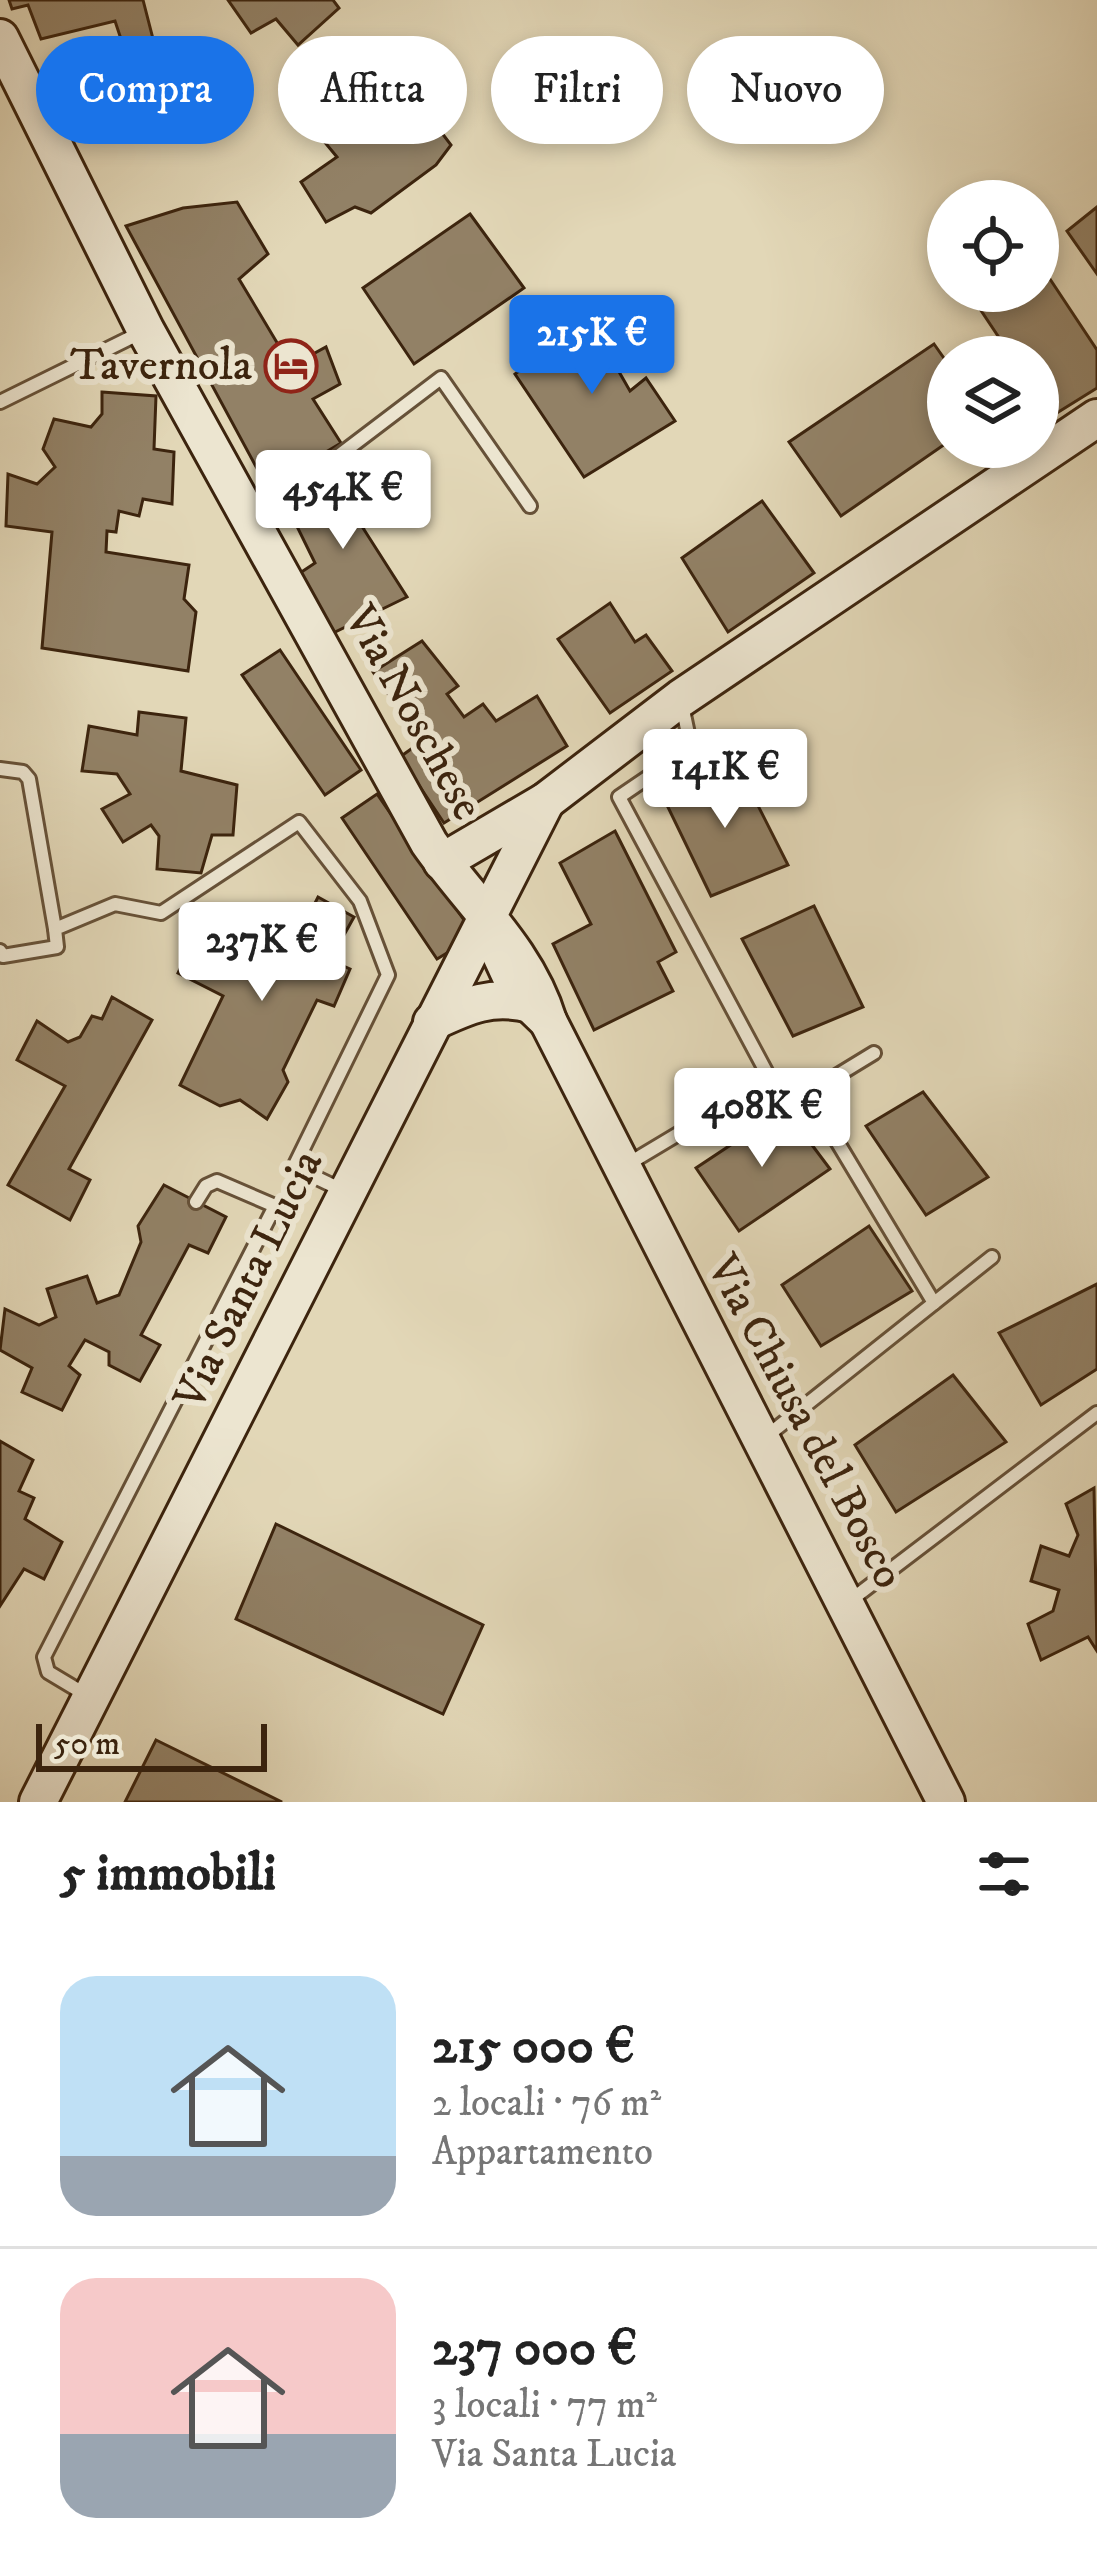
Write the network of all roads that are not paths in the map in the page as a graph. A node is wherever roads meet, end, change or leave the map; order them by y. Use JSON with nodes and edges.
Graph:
{"nodes":[{"id":1,"x":0,"y":38,"type":"edge"},
{"id":2,"x":146,"y":331,"type":"junction"},
{"id":3,"x":0,"y":402,"type":"edge"},
{"id":4,"x":1097,"y":418,"type":"edge"},
{"id":5,"x":242,"y":506,"type":"junction"},
{"id":6,"x":530,"y":506,"type":"dead end"},
{"id":7,"x":681,"y":698,"type":"junction"},
{"id":8,"x":0,"y":769,"type":"edge"},
{"id":9,"x":546,"y":802,"type":"junction"},
{"id":10,"x":442,"y":862,"type":"junction"},
{"id":11,"x":484,"y":918,"type":"junction"},
{"id":12,"x":56,"y":928,"type":"junction"},
{"id":13,"x":0,"y":951,"type":"edge"},
{"id":14,"x":540,"y":1013,"type":"junction"},
{"id":15,"x":431,"y":1022,"type":"junction"},
{"id":16,"x":874,"y":1052,"type":"dead end"},
{"id":17,"x":770,"y":1078,"type":"junction"},
{"id":18,"x":808,"y":1093,"type":"junction"},
{"id":19,"x":620,"y":1169,"type":"junction"},
{"id":20,"x":346,"y":1192,"type":"junction"},
{"id":21,"x":196,"y":1202,"type":"dead end"},
{"id":22,"x":992,"y":1258,"type":"dead end"},
{"id":23,"x":934,"y":1303,"type":"junction"},
{"id":24,"x":1097,"y":1413,"type":"edge"},
{"id":25,"x":759,"y":1442,"type":"junction"},
{"id":26,"x":846,"y":1603,"type":"junction"},
{"id":27,"x":91,"y":1698,"type":"junction"},
{"id":28,"x":38,"y":1802,"type":"edge"},
{"id":29,"x":946,"y":1802,"type":"edge"}],
"edges":[{"from":1,"to":2,"type":"street","name":"Via Noschese"},
{"from":2,"to":3,"type":"lane"},
{"from":2,"to":5,"type":"street","name":"Via Noschese"},
{"from":4,"to":7,"type":"street","name":"Via Santa Lucia"},
{"from":5,"to":6,"type":"lane"},
{"from":5,"to":10,"type":"street","name":"Via Noschese"},
{"from":7,"to":9,"type":"street","name":"Via Santa Lucia"},
{"from":7,"to":17,"type":"lane"},
{"from":8,"to":12,"type":"lane"},
{"from":9,"to":10,"type":"street","name":"Via Santa Lucia"},
{"from":9,"to":11,"type":"street","name":"Via Santa Lucia"},
{"from":10,"to":11,"type":"street","name":"Via Noschese"},
{"from":11,"to":14,"type":"street","name":"Via Chiusa del Bosco"},
{"from":11,"to":15,"type":"street","name":"Via Santa Lucia"},
{"from":12,"to":13,"type":"lane"},
{"from":12,"to":20,"type":"lane"},
{"from":14,"to":15,"type":"street"},
{"from":14,"to":19,"type":"street","name":"Via Chiusa del Bosco"},
{"from":15,"to":20,"type":"street","name":"Via Santa Lucia"},
{"from":16,"to":18,"type":"lane"},
{"from":17,"to":18,"type":"lane"},
{"from":17,"to":19,"type":"lane"},
{"from":18,"to":23,"type":"lane"},
{"from":19,"to":25,"type":"street","name":"Via Chiusa del Bosco"},
{"from":20,"to":27,"type":"street","name":"Via Santa Lucia"},
{"from":21,"to":27,"type":"lane"},
{"from":22,"to":23,"type":"lane"},
{"from":23,"to":25,"type":"lane"},
{"from":24,"to":26,"type":"lane"},
{"from":25,"to":26,"type":"street","name":"Via Chiusa del Bosco"},
{"from":26,"to":29,"type":"street","name":"Via Chiusa del Bosco"},
{"from":27,"to":28,"type":"street","name":"Via Santa Lucia"}]}
